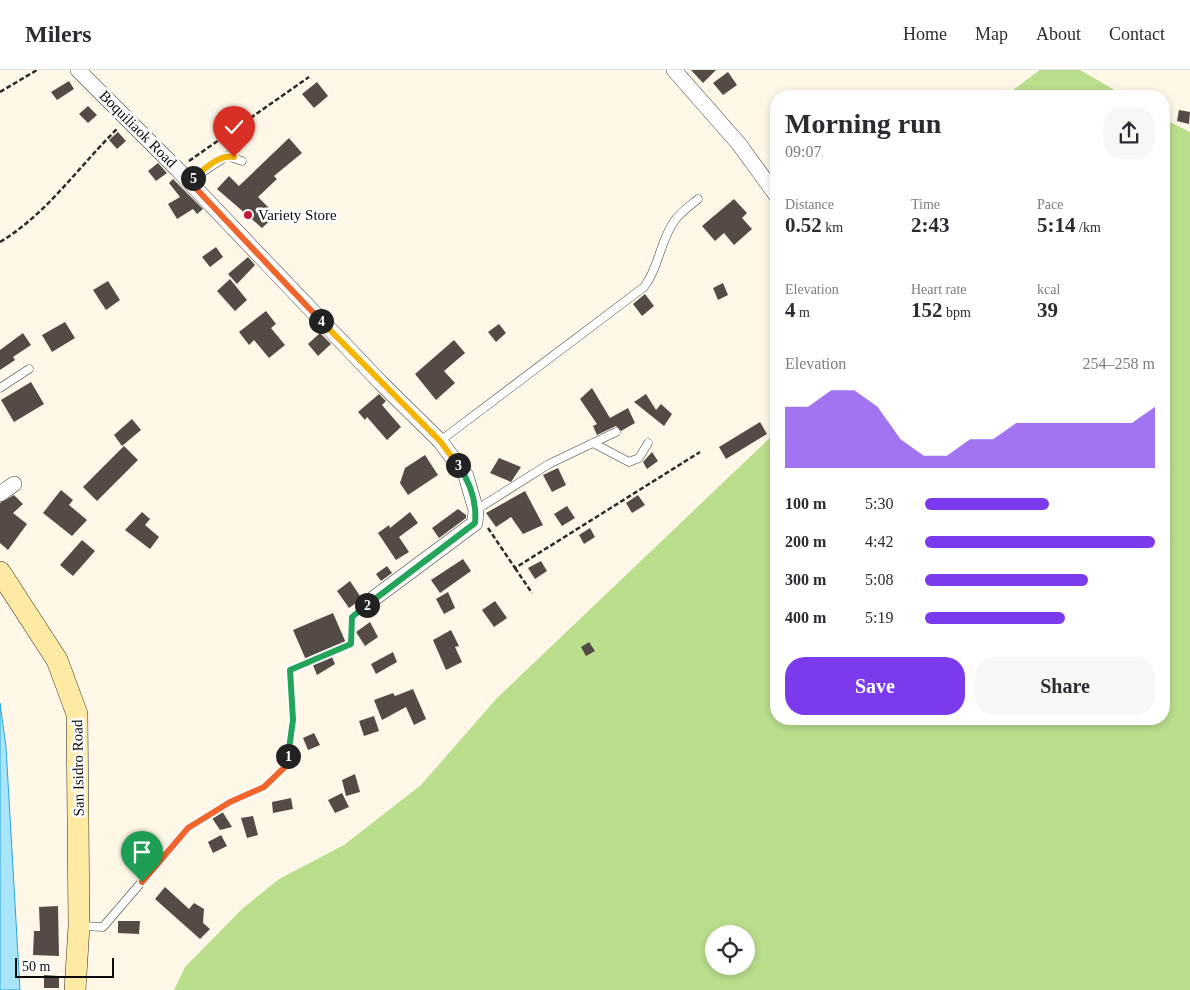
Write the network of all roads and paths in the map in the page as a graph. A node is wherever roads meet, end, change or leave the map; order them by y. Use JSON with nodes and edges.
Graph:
{"nodes":[{"id":1,"x":37,"y":70,"type":"edge"},
{"id":2,"x":78,"y":70,"type":"edge"},
{"id":3,"x":674,"y":70,"type":"edge"},
{"id":4,"x":309,"y":77,"type":"dead end"},
{"id":5,"x":0,"y":92,"type":"edge"},
{"id":6,"x":128,"y":118,"type":"junction"},
{"id":7,"x":242,"y":161,"type":"dead end"},
{"id":8,"x":177,"y":169,"type":"junction"},
{"id":9,"x":189,"y":181,"type":"junction"},
{"id":10,"x":770,"y":188,"type":"edge"},
{"id":11,"x":698,"y":199,"type":"dead end"},
{"id":12,"x":0,"y":242,"type":"edge"},
{"id":13,"x":29,"y":370,"type":"dead end"},
{"id":14,"x":0,"y":388,"type":"edge"},
{"id":15,"x":616,"y":432,"type":"dead end"},
{"id":16,"x":440,"y":441,"type":"junction"},
{"id":17,"x":648,"y":443,"type":"dead end"},
{"id":18,"x":593,"y":444,"type":"junction"},
{"id":19,"x":700,"y":452,"type":"dead end"},
{"id":20,"x":14,"y":484,"type":"dead end"},
{"id":21,"x":0,"y":494,"type":"edge"},
{"id":22,"x":476,"y":510,"type":"junction"},
{"id":23,"x":515,"y":568,"type":"junction"},
{"id":24,"x":0,"y":572,"type":"edge"},
{"id":25,"x":532,"y":593,"type":"dead end"},
{"id":26,"x":373,"y":599,"type":"joint"},
{"id":27,"x":188,"y":828,"type":"joint"},
{"id":28,"x":80,"y":926,"type":"junction"},
{"id":29,"x":75,"y":990,"type":"edge"}],
"edges":[{"from":1,"to":5,"type":"path"},
{"from":2,"to":6,"type":"street","name":"Boquiliaok Road"},
{"from":3,"to":10,"type":"street"},
{"from":4,"to":8,"type":"path"},
{"from":6,"to":8,"type":"street","name":"Boquiliaok Road"},
{"from":6,"to":12,"type":"path"},
{"from":7,"to":9,"type":"lane"},
{"from":8,"to":9,"type":"street","name":"Boquiliaok Road"},
{"from":9,"to":16,"type":"street","name":"Boquiliaok Road"},
{"from":11,"to":16,"type":"lane"},
{"from":13,"to":14,"type":"lane"},
{"from":15,"to":18,"type":"lane"},
{"from":16,"to":22,"type":"street","name":"Boquiliaok Road"},
{"from":17,"to":18,"type":"lane"},
{"from":18,"to":22,"type":"lane"},
{"from":19,"to":23,"type":"path"},
{"from":20,"to":21,"type":"street"},
{"from":22,"to":23,"type":"path"},
{"from":22,"to":26,"type":"street"},
{"from":23,"to":25,"type":"path"},
{"from":24,"to":28,"type":"street","name":"San Isidro Road"},
{"from":26,"to":27,"type":"path"},
{"from":27,"to":28,"type":"lane"},
{"from":28,"to":29,"type":"street","name":"San Isidro Road"}]}
